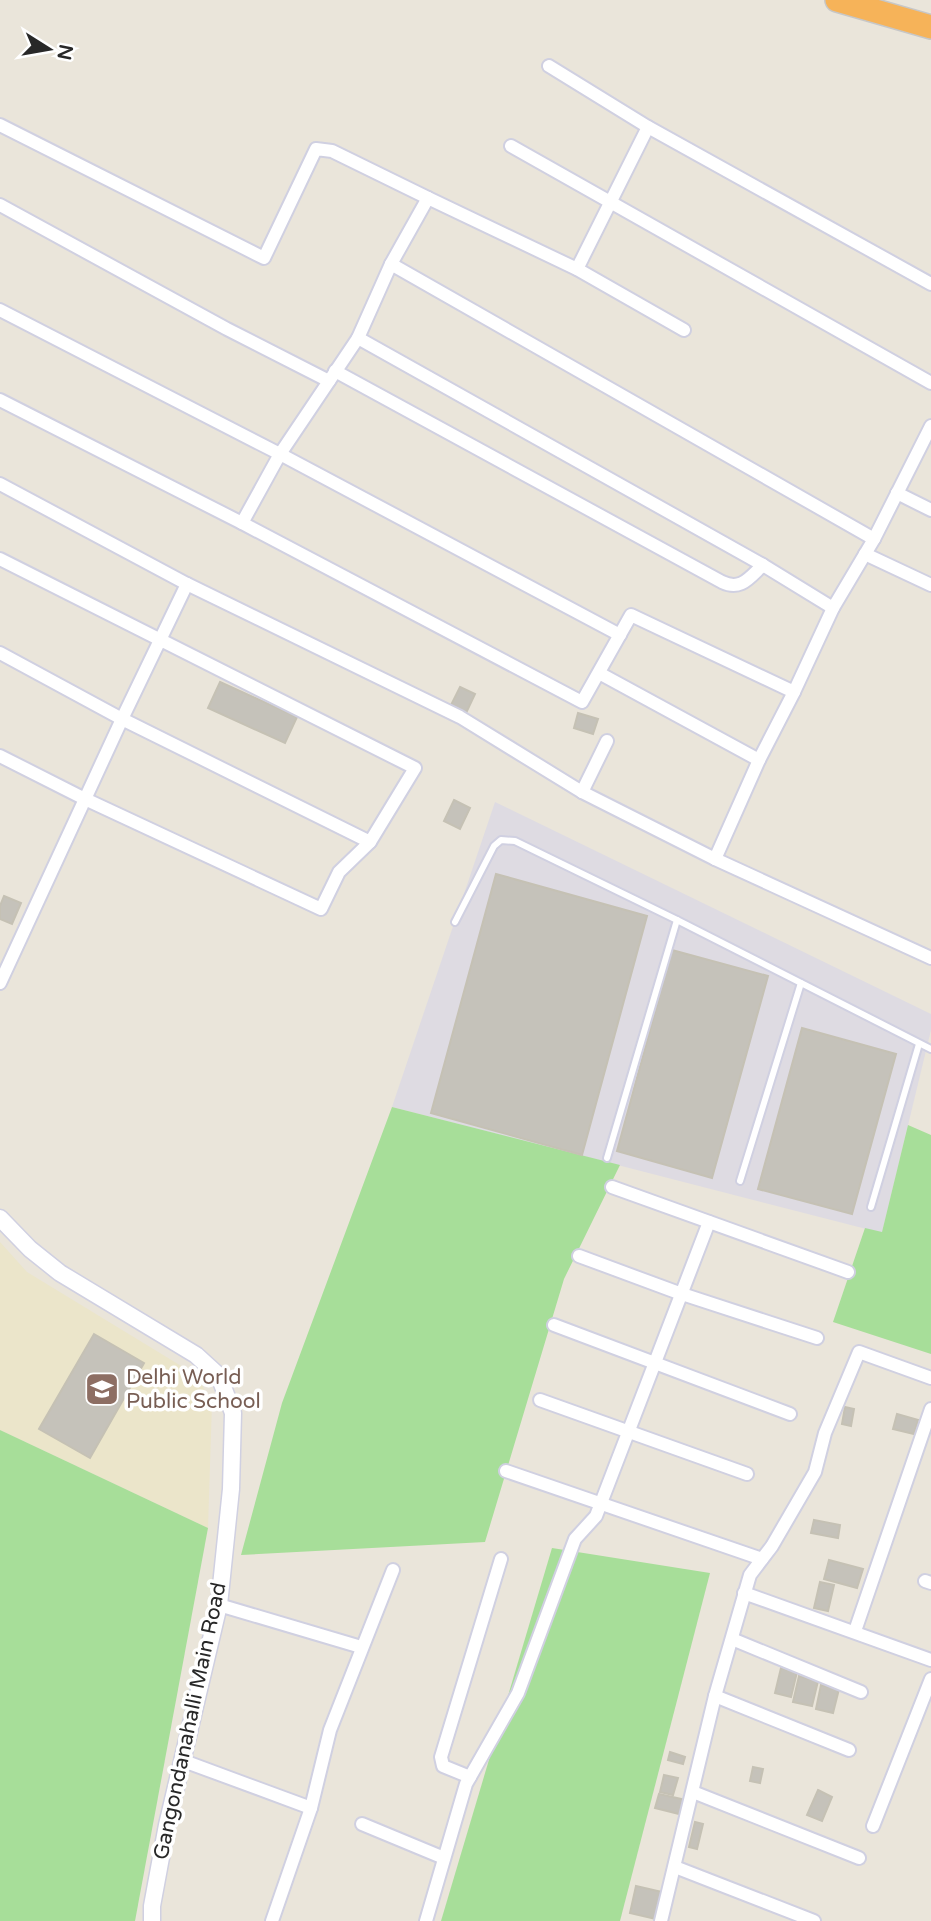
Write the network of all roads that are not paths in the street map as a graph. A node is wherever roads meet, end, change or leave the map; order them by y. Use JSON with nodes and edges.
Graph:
{"nodes":[{"id":1,"x":837,"y":0,"type":"edge"},
{"id":2,"x":931,"y":27,"type":"edge"},
{"id":3,"x":549,"y":66,"type":"dead end"},
{"id":4,"x":0,"y":125,"type":"edge"},
{"id":5,"x":648,"y":127,"type":"junction"},
{"id":6,"x":511,"y":146,"type":"dead end"},
{"id":7,"x":428,"y":198,"type":"junction"},
{"id":8,"x":610,"y":202,"type":"junction"},
{"id":9,"x":0,"y":205,"type":"edge"},
{"id":10,"x":391,"y":264,"type":"junction"},
{"id":11,"x":577,"y":269,"type":"junction"},
{"id":12,"x":931,"y":284,"type":"edge"},
{"id":13,"x":0,"y":310,"type":"edge"},
{"id":14,"x":684,"y":330,"type":"dead end"},
{"id":15,"x":358,"y":338,"type":"junction"},
{"id":16,"x":332,"y":376,"type":"junction"},
{"id":17,"x":931,"y":383,"type":"edge"},
{"id":18,"x":0,"y":400,"type":"edge"},
{"id":19,"x":931,"y":426,"type":"edge"},
{"id":20,"x":280,"y":454,"type":"junction"},
{"id":21,"x":0,"y":484,"type":"edge"},
{"id":22,"x":897,"y":493,"type":"junction"},
{"id":23,"x":931,"y":510,"type":"edge"},
{"id":24,"x":242,"y":523,"type":"junction"},
{"id":25,"x":874,"y":539,"type":"junction"},
{"id":26,"x":865,"y":554,"type":"junction"},
{"id":27,"x":0,"y":559,"type":"edge"},
{"id":28,"x":763,"y":565,"type":"junction"},
{"id":29,"x":187,"y":584,"type":"junction"},
{"id":30,"x":931,"y":585,"type":"edge"},
{"id":31,"x":833,"y":608,"type":"junction"},
{"id":32,"x":620,"y":635,"type":"junction"},
{"id":33,"x":160,"y":641,"type":"junction"},
{"id":34,"x":0,"y":653,"type":"edge"},
{"id":35,"x":599,"y":673,"type":"junction"},
{"id":36,"x":794,"y":692,"type":"junction"},
{"id":37,"x":122,"y":719,"type":"junction"},
{"id":38,"x":607,"y":741,"type":"dead end"},
{"id":39,"x":0,"y":756,"type":"edge"},
{"id":40,"x":759,"y":760,"type":"junction"},
{"id":41,"x":582,"y":792,"type":"junction"},
{"id":42,"x":85,"y":799,"type":"junction"},
{"id":43,"x":370,"y":842,"type":"junction"},
{"id":44,"x":715,"y":859,"type":"junction"},
{"id":45,"x":677,"y":920,"type":"junction"},
{"id":46,"x":455,"y":922,"type":"dead end"},
{"id":47,"x":931,"y":958,"type":"edge"},
{"id":48,"x":801,"y":983,"type":"junction"},
{"id":49,"x":0,"y":984,"type":"edge"},
{"id":50,"x":919,"y":1044,"type":"junction"},
{"id":51,"x":931,"y":1049,"type":"edge"},
{"id":52,"x":607,"y":1158,"type":"dead end"},
{"id":53,"x":740,"y":1181,"type":"dead end"},
{"id":54,"x":612,"y":1187,"type":"dead end"},
{"id":55,"x":871,"y":1207,"type":"dead end"},
{"id":56,"x":0,"y":1218,"type":"edge"},
{"id":57,"x":709,"y":1222,"type":"junction"},
{"id":58,"x":579,"y":1256,"type":"dead end"},
{"id":59,"x":848,"y":1272,"type":"dead end"},
{"id":60,"x":679,"y":1293,"type":"junction"},
{"id":61,"x":554,"y":1325,"type":"dead end"},
{"id":62,"x":817,"y":1338,"type":"dead end"},
{"id":63,"x":653,"y":1363,"type":"junction"},
{"id":64,"x":931,"y":1378,"type":"edge"},
{"id":65,"x":540,"y":1400,"type":"dead end"},
{"id":66,"x":931,"y":1409,"type":"edge"},
{"id":67,"x":790,"y":1414,"type":"dead end"},
{"id":68,"x":628,"y":1429,"type":"junction"},
{"id":69,"x":506,"y":1471,"type":"dead end"},
{"id":70,"x":747,"y":1474,"type":"dead end"},
{"id":71,"x":601,"y":1504,"type":"junction"},
{"id":72,"x":501,"y":1559,"type":"dead end"},
{"id":73,"x":762,"y":1559,"type":"junction"},
{"id":74,"x":393,"y":1570,"type":"dead end"},
{"id":75,"x":744,"y":1593,"type":"junction"},
{"id":76,"x":219,"y":1605,"type":"junction"},
{"id":77,"x":855,"y":1632,"type":"junction"},
{"id":78,"x":732,"y":1639,"type":"junction"},
{"id":79,"x":361,"y":1647,"type":"junction"},
{"id":80,"x":931,"y":1660,"type":"edge"},
{"id":81,"x":931,"y":1679,"type":"edge"},
{"id":82,"x":861,"y":1692,"type":"dead end"},
{"id":83,"x":715,"y":1696,"type":"junction"},
{"id":84,"x":849,"y":1750,"type":"dead end"},
{"id":85,"x":181,"y":1760,"type":"junction"},
{"id":86,"x":470,"y":1777,"type":"junction"},
{"id":87,"x":693,"y":1793,"type":"junction"},
{"id":88,"x":311,"y":1808,"type":"junction"},
{"id":89,"x":362,"y":1824,"type":"dead end"},
{"id":90,"x":873,"y":1826,"type":"dead end"},
{"id":91,"x":444,"y":1858,"type":"junction"},
{"id":92,"x":859,"y":1858,"type":"dead end"},
{"id":93,"x":675,"y":1867,"type":"junction"},
{"id":94,"x":152,"y":1921,"type":"edge"},
{"id":95,"x":272,"y":1921,"type":"edge"},
{"id":96,"x":426,"y":1921,"type":"edge"},
{"id":97,"x":662,"y":1921,"type":"edge"},
{"id":98,"x":814,"y":1921,"type":"edge"}],
"edges":[{"from":1,"to":2,"type":"highway"},
{"from":3,"to":5,"type":"street"},
{"from":4,"to":7,"type":"street"},
{"from":5,"to":8,"type":"street"},
{"from":5,"to":12,"type":"street"},
{"from":6,"to":8,"type":"street"},
{"from":7,"to":10,"type":"street"},
{"from":7,"to":11,"type":"street"},
{"from":8,"to":11,"type":"street"},
{"from":8,"to":17,"type":"street"},
{"from":9,"to":16,"type":"street"},
{"from":10,"to":15,"type":"street"},
{"from":10,"to":25,"type":"street"},
{"from":11,"to":14,"type":"street"},
{"from":13,"to":20,"type":"street"},
{"from":15,"to":16,"type":"street"},
{"from":15,"to":28,"type":"street"},
{"from":16,"to":20,"type":"street"},
{"from":16,"to":28,"type":"street"},
{"from":18,"to":24,"type":"street"},
{"from":19,"to":22,"type":"street"},
{"from":20,"to":24,"type":"street"},
{"from":20,"to":32,"type":"street"},
{"from":21,"to":29,"type":"street"},
{"from":22,"to":23,"type":"street"},
{"from":22,"to":25,"type":"street"},
{"from":24,"to":35,"type":"street"},
{"from":25,"to":26,"type":"street"},
{"from":26,"to":30,"type":"street"},
{"from":26,"to":31,"type":"street"},
{"from":27,"to":33,"type":"street"},
{"from":28,"to":31,"type":"street"},
{"from":29,"to":33,"type":"street"},
{"from":29,"to":41,"type":"street"},
{"from":31,"to":36,"type":"street"},
{"from":32,"to":35,"type":"street"},
{"from":32,"to":36,"type":"street"},
{"from":33,"to":37,"type":"street"},
{"from":33,"to":43,"type":"street"},
{"from":34,"to":37,"type":"street"},
{"from":35,"to":40,"type":"street"},
{"from":36,"to":40,"type":"street"},
{"from":37,"to":42,"type":"street"},
{"from":37,"to":43,"type":"street"},
{"from":38,"to":41,"type":"street"},
{"from":39,"to":42,"type":"street"},
{"from":40,"to":44,"type":"street"},
{"from":41,"to":44,"type":"street"},
{"from":42,"to":43,"type":"street"},
{"from":42,"to":49,"type":"street"},
{"from":44,"to":47,"type":"street"},
{"from":45,"to":46,"type":"lane"},
{"from":45,"to":48,"type":"lane"},
{"from":45,"to":52,"type":"lane"},
{"from":48,"to":50,"type":"lane"},
{"from":48,"to":53,"type":"lane"},
{"from":50,"to":51,"type":"lane"},
{"from":50,"to":55,"type":"lane"},
{"from":54,"to":57,"type":"street"},
{"from":56,"to":76,"type":"street","name":"Gangondanahalli Main Road"},
{"from":57,"to":59,"type":"street"},
{"from":57,"to":60,"type":"street"},
{"from":58,"to":60,"type":"street"},
{"from":60,"to":62,"type":"street"},
{"from":60,"to":63,"type":"street"},
{"from":61,"to":63,"type":"street"},
{"from":63,"to":67,"type":"street"},
{"from":63,"to":68,"type":"street"},
{"from":64,"to":73,"type":"street"},
{"from":65,"to":68,"type":"street"},
{"from":66,"to":77,"type":"street"},
{"from":68,"to":70,"type":"street"},
{"from":68,"to":71,"type":"street"},
{"from":69,"to":71,"type":"street"},
{"from":71,"to":73,"type":"street"},
{"from":71,"to":86,"type":"street"},
{"from":72,"to":86,"type":"street"},
{"from":73,"to":75,"type":"street"},
{"from":74,"to":79,"type":"street"},
{"from":75,"to":77,"type":"street"},
{"from":75,"to":78,"type":"street"},
{"from":76,"to":79,"type":"street"},
{"from":76,"to":85,"type":"street","name":"Gangondanahalli Main Road"},
{"from":77,"to":80,"type":"street"},
{"from":78,"to":82,"type":"street"},
{"from":78,"to":83,"type":"street"},
{"from":79,"to":88,"type":"street"},
{"from":81,"to":90,"type":"street"},
{"from":83,"to":84,"type":"street"},
{"from":83,"to":87,"type":"street"},
{"from":85,"to":88,"type":"street"},
{"from":85,"to":94,"type":"street","name":"Gangondanahalli Main Road"},
{"from":86,"to":91,"type":"street"},
{"from":87,"to":92,"type":"street"},
{"from":87,"to":93,"type":"street"},
{"from":88,"to":95,"type":"street"},
{"from":89,"to":91,"type":"street"},
{"from":91,"to":96,"type":"street"},
{"from":93,"to":97,"type":"street"},
{"from":93,"to":98,"type":"street"}]}
